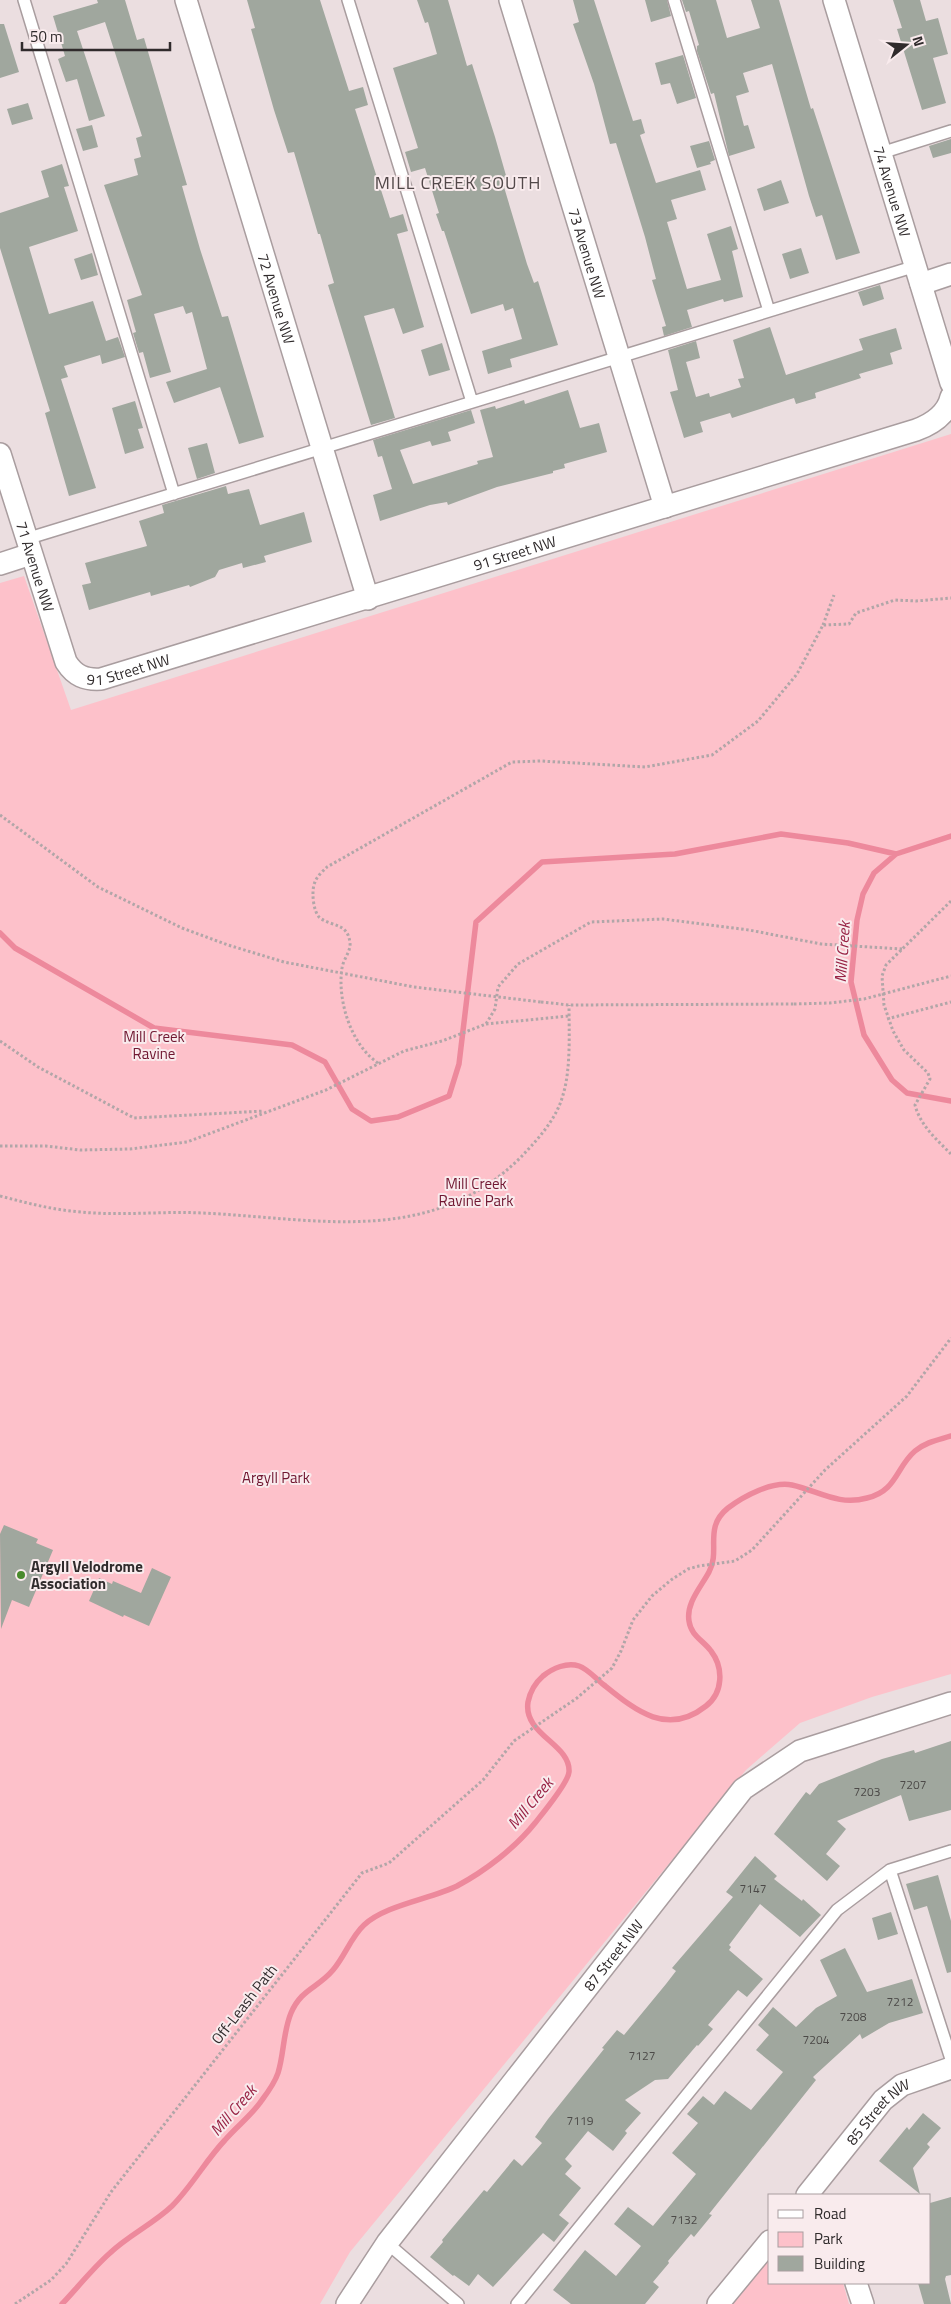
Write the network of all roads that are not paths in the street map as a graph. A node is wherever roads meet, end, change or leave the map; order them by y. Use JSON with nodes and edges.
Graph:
{"nodes":[{"id":1,"x":24,"y":0,"type":"edge"},
{"id":2,"x":186,"y":0,"type":"edge"},
{"id":3,"x":348,"y":0,"type":"edge"},
{"id":4,"x":510,"y":0,"type":"edge"},
{"id":5,"x":674,"y":0,"type":"edge"},
{"id":6,"x":834,"y":0,"type":"edge"},
{"id":7,"x":951,"y":131,"type":"edge"},
{"id":8,"x":881,"y":153,"type":"junction"},
{"id":9,"x":951,"y":274,"type":"edge"},
{"id":10,"x":919,"y":275,"type":"junction"},
{"id":11,"x":769,"y":311,"type":"junction"},
{"id":12,"x":619,"y":357,"type":"junction"},
{"id":13,"x":951,"y":383,"type":"edge"},
{"id":14,"x":472,"y":402,"type":"junction"},
{"id":15,"x":949,"y":402,"type":"edge"},
{"id":16,"x":322,"y":448,"type":"junction"},
{"id":17,"x":0,"y":454,"type":"edge"},
{"id":18,"x":174,"y":494,"type":"junction"},
{"id":19,"x":665,"y":506,"type":"junction"},
{"id":20,"x":28,"y":547,"type":"junction"},
{"id":21,"x":0,"y":564,"type":"edge"},
{"id":22,"x":368,"y":599,"type":"junction"},
{"id":23,"x":76,"y":674,"type":"joint"},
{"id":24,"x":951,"y":1703,"type":"edge"},
{"id":25,"x":951,"y":1851,"type":"edge"},
{"id":26,"x":890,"y":1870,"type":"junction"},
{"id":27,"x":951,"y":2058,"type":"edge"},
{"id":28,"x":951,"y":2068,"type":"edge"},
{"id":29,"x":825,"y":2186,"type":"edge"},
{"id":30,"x":809,"y":2194,"type":"edge"},
{"id":31,"x":387,"y":2243,"type":"junction"},
{"id":32,"x":768,"y":2243,"type":"edge"},
{"id":33,"x":856,"y":2284,"type":"edge"},
{"id":34,"x":347,"y":2304,"type":"edge"},
{"id":35,"x":458,"y":2304,"type":"edge"},
{"id":36,"x":517,"y":2304,"type":"edge"},
{"id":37,"x":718,"y":2304,"type":"edge"},
{"id":38,"x":863,"y":2304,"type":"edge"}],
"edges":[{"from":1,"to":18,"type":"lane"},
{"from":2,"to":16,"type":"street","name":"72 Avenue NW"},
{"from":3,"to":14,"type":"lane"},
{"from":4,"to":12,"type":"street","name":"73 Avenue NW"},
{"from":5,"to":11,"type":"lane"},
{"from":6,"to":8,"type":"street","name":"74 Avenue NW"},
{"from":7,"to":8,"type":"lane"},
{"from":8,"to":10,"type":"street","name":"74 Avenue NW"},
{"from":9,"to":10,"type":"street"},
{"from":10,"to":11,"type":"lane"},
{"from":10,"to":13,"type":"street","name":"74 Avenue NW"},
{"from":11,"to":12,"type":"lane"},
{"from":12,"to":14,"type":"lane"},
{"from":12,"to":19,"type":"street","name":"73 Avenue NW"},
{"from":14,"to":16,"type":"lane"},
{"from":15,"to":19,"type":"street","name":"91 Street NW"},
{"from":16,"to":18,"type":"lane"},
{"from":16,"to":22,"type":"street","name":"72 Avenue NW"},
{"from":17,"to":20,"type":"street","name":"71 Avenue NW"},
{"from":18,"to":20,"type":"lane"},
{"from":19,"to":22,"type":"street","name":"91 Street NW"},
{"from":20,"to":21,"type":"street"},
{"from":20,"to":23,"type":"street","name":"71 Avenue NW"},
{"from":22,"to":23,"type":"street","name":"91 Street NW"},
{"from":24,"to":31,"type":"street","name":"87 Street NW"},
{"from":25,"to":26,"type":"lane"},
{"from":26,"to":27,"type":"lane"},
{"from":26,"to":36,"type":"lane"},
{"from":28,"to":29,"type":"street","name":"85 Street NW"},
{"from":29,"to":30,"type":"street","name":"85 Street NW"},
{"from":31,"to":34,"type":"street","name":"87 Street NW"},
{"from":31,"to":35,"type":"lane"},
{"from":32,"to":37,"type":"street"},
{"from":33,"to":38,"type":"street"}]}
